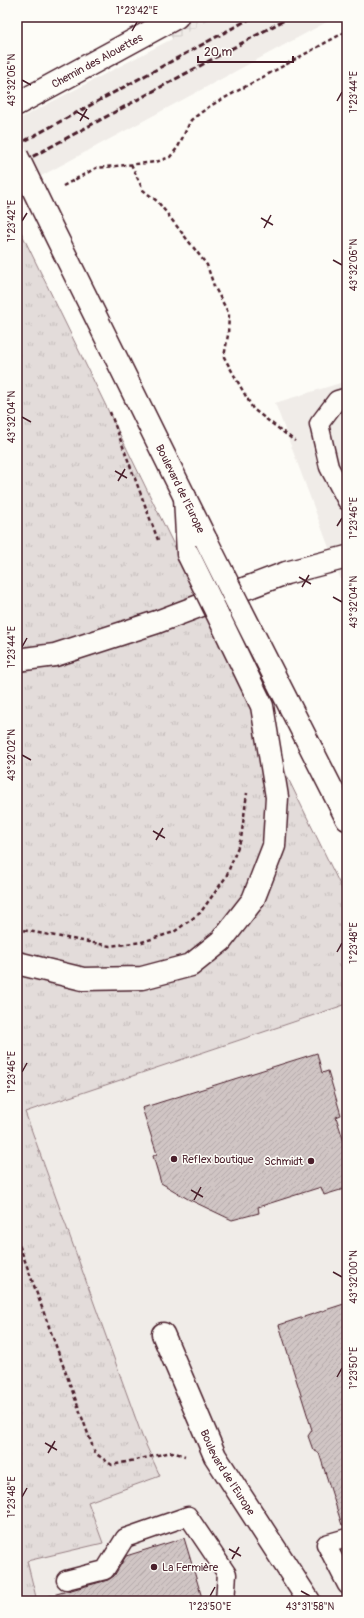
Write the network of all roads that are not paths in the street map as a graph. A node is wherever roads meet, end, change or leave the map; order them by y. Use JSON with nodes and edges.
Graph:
{"nodes":[{"id":1,"x":177,"y":17,"type":"edge"},
{"id":2,"x":17,"y":104,"type":"edge"},
{"id":3,"x":17,"y":156,"type":"edge"},
{"id":4,"x":347,"y":397,"type":"edge"},
{"id":5,"x":185,"y":497,"type":"junction"},
{"id":6,"x":347,"y":501,"type":"edge"},
{"id":7,"x":347,"y":557,"type":"edge"},
{"id":8,"x":17,"y":660,"type":"edge"},
{"id":9,"x":347,"y":819,"type":"edge"},
{"id":10,"x":17,"y":963,"type":"edge"},
{"id":11,"x":163,"y":1334,"type":"dead end"},
{"id":12,"x":347,"y":1538,"type":"edge"},
{"id":13,"x":66,"y":1580,"type":"dead end"},
{"id":14,"x":347,"y":1584,"type":"edge"},
{"id":15,"x":225,"y":1601,"type":"edge"},
{"id":16,"x":310,"y":1601,"type":"edge"}],
"edges":[{"from":1,"to":2,"type":"street","name":"Chemin des Alouettes"},
{"from":3,"to":5,"type":"street","name":"Boulevard de l'Europe","bridge":true},
{"from":4,"to":6,"type":"lane"},
{"from":5,"to":9,"type":"street","name":"Boulevard de l'Europe","bridge":true},
{"from":5,"to":10,"type":"street","bridge":true},
{"from":7,"to":8,"type":"street"},
{"from":11,"to":16,"type":"street","name":"Boulevard de l'Europe"},
{"from":12,"to":14,"type":"lane"},
{"from":13,"to":15,"type":"lane"}]}
